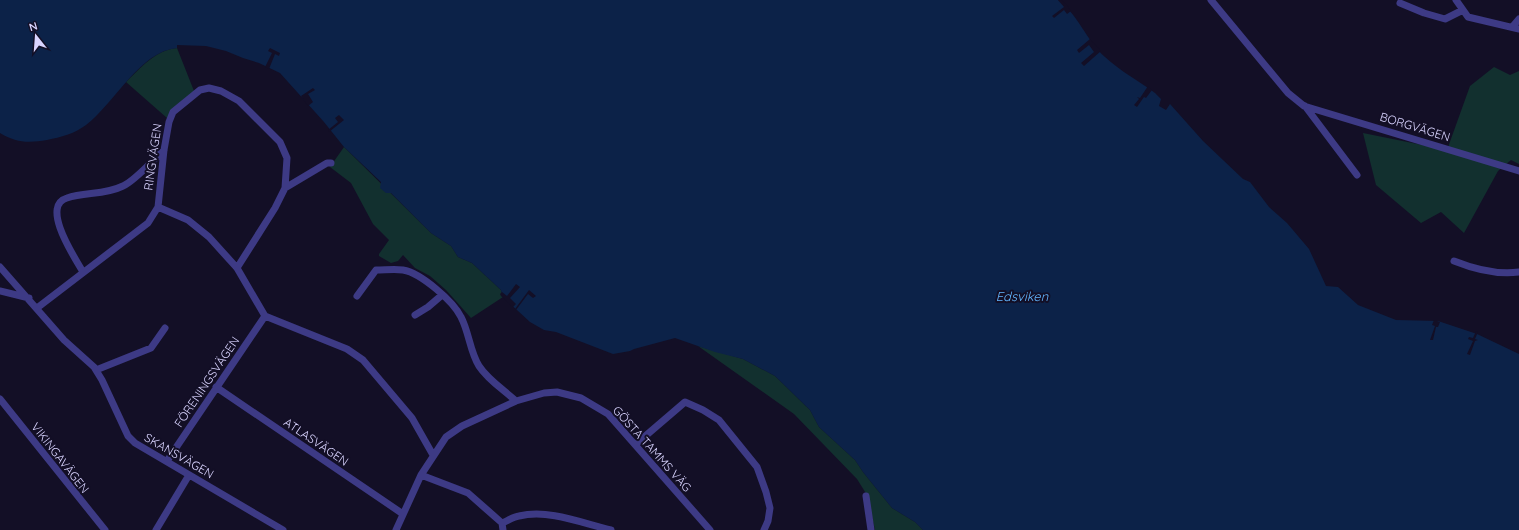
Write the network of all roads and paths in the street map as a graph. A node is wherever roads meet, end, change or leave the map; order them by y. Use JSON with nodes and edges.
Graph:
{"nodes":[{"id":1,"x":1211,"y":0,"type":"edge"},
{"id":2,"x":1456,"y":0,"type":"edge"},
{"id":3,"x":1400,"y":3,"type":"dead end"},
{"id":4,"x":1463,"y":10,"type":"junction"},
{"id":5,"x":1519,"y":19,"type":"edge"},
{"id":6,"x":1516,"y":27,"type":"edge"},
{"id":7,"x":1304,"y":106,"type":"junction"},
{"id":8,"x":164,"y":150,"type":"junction"},
{"id":9,"x":331,"y":163,"type":"dead end"},
{"id":10,"x":1519,"y":171,"type":"edge"},
{"id":11,"x":1357,"y":175,"type":"dead end"},
{"id":12,"x":285,"y":188,"type":"junction"},
{"id":13,"x":158,"y":207,"type":"junction"},
{"id":14,"x":1454,"y":261,"type":"dead end"},
{"id":15,"x":0,"y":266,"type":"edge"},
{"id":16,"x":237,"y":268,"type":"junction"},
{"id":17,"x":83,"y":272,"type":"junction"},
{"id":18,"x":1519,"y":272,"type":"edge"},
{"id":19,"x":0,"y":291,"type":"edge"},
{"id":20,"x":442,"y":295,"type":"junction"},
{"id":21,"x":357,"y":296,"type":"dead end"},
{"id":22,"x":30,"y":299,"type":"junction"},
{"id":23,"x":37,"y":308,"type":"junction"},
{"id":24,"x":414,"y":315,"type":"dead end"},
{"id":25,"x":265,"y":316,"type":"junction"},
{"id":26,"x":165,"y":328,"type":"dead end"},
{"id":27,"x":96,"y":370,"type":"junction"},
{"id":28,"x":216,"y":387,"type":"junction"},
{"id":29,"x":0,"y":399,"type":"edge"},
{"id":30,"x":516,"y":401,"type":"junction"},
{"id":31,"x":636,"y":444,"type":"junction"},
{"id":32,"x":433,"y":455,"type":"junction"},
{"id":33,"x":168,"y":461,"type":"junction"},
{"id":34,"x":189,"y":475,"type":"junction"},
{"id":35,"x":422,"y":475,"type":"junction"},
{"id":36,"x":866,"y":496,"type":"dead end"},
{"id":37,"x":403,"y":514,"type":"junction"},
{"id":38,"x":503,"y":527,"type":"edge"},
{"id":39,"x":105,"y":530,"type":"edge"},
{"id":40,"x":156,"y":530,"type":"edge"},
{"id":41,"x":283,"y":530,"type":"edge"},
{"id":42,"x":396,"y":530,"type":"edge"},
{"id":43,"x":611,"y":530,"type":"edge"},
{"id":44,"x":710,"y":530,"type":"edge"},
{"id":45,"x":764,"y":530,"type":"edge"},
{"id":46,"x":871,"y":530,"type":"edge"}],
"edges":[{"from":1,"to":7,"type":"street","name":"BORGVÄGEN"},
{"from":2,"to":4,"type":"street"},
{"from":3,"to":4,"type":"street"},
{"from":4,"to":6,"type":"street"},
{"from":5,"to":6,"type":"street"},
{"from":7,"to":10,"type":"street","name":"BORGVÄGEN"},
{"from":7,"to":11,"type":"street","name":"BORGVÄGEN"},
{"from":8,"to":12,"type":"street","name":"RINGVÄGEN"},
{"from":8,"to":13,"type":"street","name":"RINGVÄGEN"},
{"from":8,"to":17,"type":"street"},
{"from":9,"to":12,"type":"street"},
{"from":12,"to":16,"type":"street","name":"RINGVÄGEN"},
{"from":13,"to":16,"type":"street"},
{"from":13,"to":17,"type":"street","name":"RINGVÄGEN"},
{"from":14,"to":18,"type":"street"},
{"from":15,"to":22,"type":"street","name":"SKANSVÄGEN"},
{"from":16,"to":25,"type":"street"},
{"from":17,"to":23,"type":"street","name":"RINGVÄGEN"},
{"from":19,"to":22,"type":"street"},
{"from":20,"to":21,"type":"street"},
{"from":20,"to":24,"type":"street"},
{"from":20,"to":30,"type":"street"},
{"from":22,"to":23,"type":"street","name":"SKANSVÄGEN"},
{"from":23,"to":27,"type":"street","name":"SKANSVÄGEN"},
{"from":25,"to":28,"type":"street","name":"FÖRENINGSVÄGEN"},
{"from":25,"to":32,"type":"street"},
{"from":26,"to":27,"type":"street"},
{"from":27,"to":33,"type":"street","name":"SKANSVÄGEN"},
{"from":28,"to":33,"type":"street","name":"FÖRENINGSVÄGEN"},
{"from":28,"to":37,"type":"street","name":"ATLASVÄGEN"},
{"from":29,"to":39,"type":"street","name":"VIKINGAVÄGEN"},
{"from":30,"to":31,"type":"street","name":"GÖSTA TAMMS VÄG"},
{"from":30,"to":32,"type":"street","name":"GÖSTA TAMMS VÄG"},
{"from":31,"to":44,"type":"street","name":"GÖSTA TAMMS VÄG"},
{"from":31,"to":45,"type":"street"},
{"from":32,"to":35,"type":"street","name":"GÖSTA TAMMS VÄG"},
{"from":33,"to":34,"type":"street","name":"SKANSVÄGEN"},
{"from":34,"to":40,"type":"street"},
{"from":34,"to":41,"type":"street","name":"SKANSVÄGEN"},
{"from":35,"to":37,"type":"street","name":"GÖSTA TAMMS VÄG"},
{"from":35,"to":38,"type":"street"},
{"from":36,"to":46,"type":"street"},
{"from":37,"to":42,"type":"street","name":"GÖSTA TAMMS VÄG"},
{"from":38,"to":43,"type":"street"}]}
